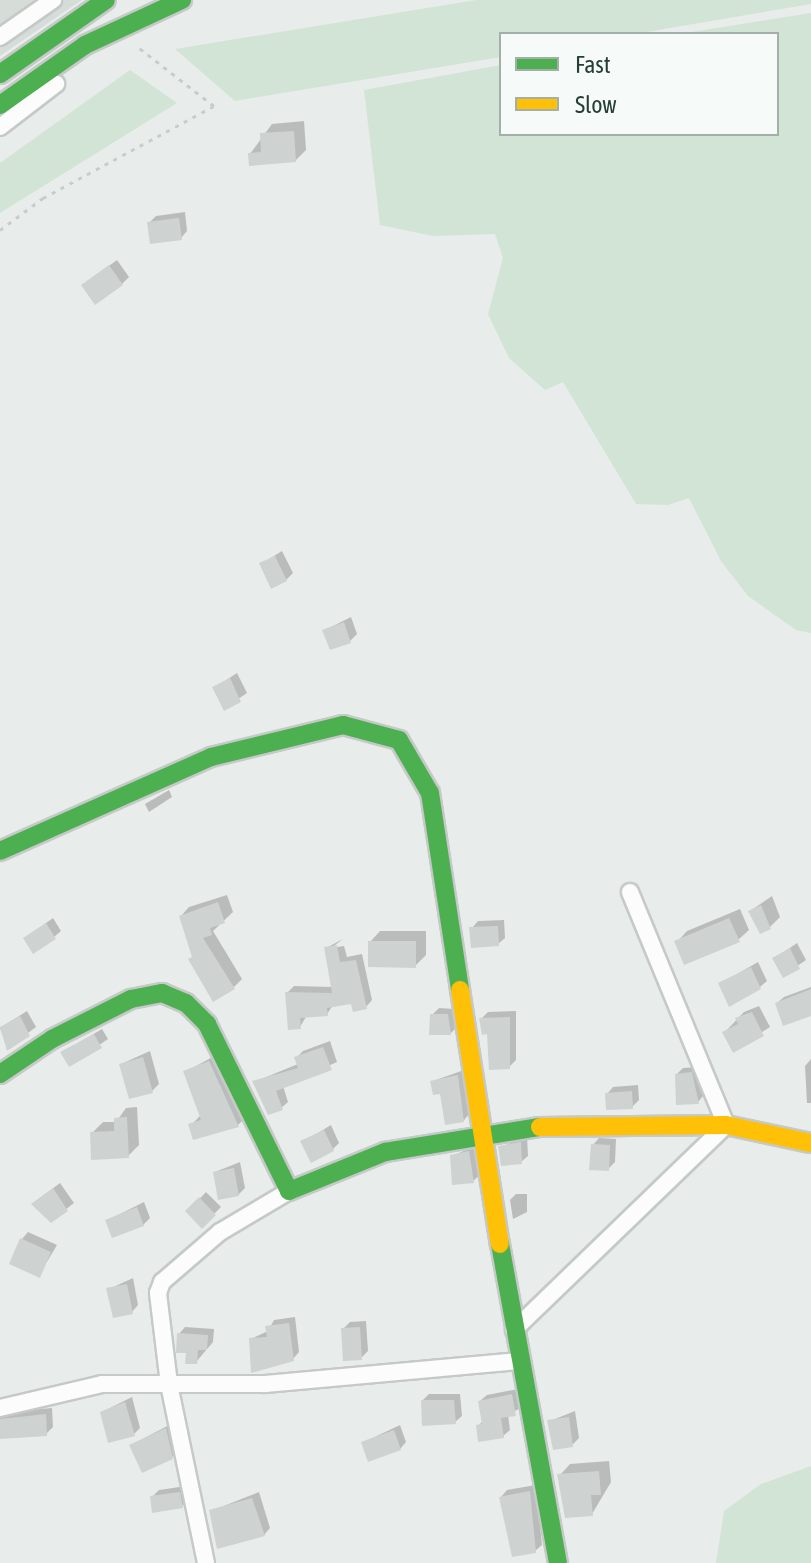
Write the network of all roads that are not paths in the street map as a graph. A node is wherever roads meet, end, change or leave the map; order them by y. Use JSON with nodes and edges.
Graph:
{"nodes":[{"id":1,"x":53,"y":0,"type":"edge"},
{"id":2,"x":106,"y":0,"type":"edge"},
{"id":3,"x":180,"y":1,"type":"edge"},
{"id":4,"x":0,"y":37,"type":"edge"},
{"id":5,"x":0,"y":74,"type":"edge"},
{"id":6,"x":0,"y":105,"type":"edge"},
{"id":7,"x":0,"y":127,"type":"edge"},
{"id":8,"x":0,"y":851,"type":"edge"},
{"id":9,"x":630,"y":892,"type":"dead end"},
{"id":10,"x":0,"y":1074,"type":"edge"},
{"id":11,"x":726,"y":1125,"type":"junction"},
{"id":12,"x":482,"y":1130,"type":"junction"},
{"id":13,"x":811,"y":1143,"type":"edge"},
{"id":14,"x":289,"y":1191,"type":"junction"},
{"id":15,"x":514,"y":1330,"type":"junction"},
{"id":16,"x":519,"y":1361,"type":"junction"},
{"id":17,"x":169,"y":1384,"type":"junction"},
{"id":18,"x":0,"y":1408,"type":"edge"},
{"id":19,"x":206,"y":1563,"type":"edge"},
{"id":20,"x":558,"y":1563,"type":"edge"}],
"edges":[{"from":1,"to":4,"type":"street"},
{"from":2,"to":5,"type":"main road"},
{"from":3,"to":6,"type":"main road"},
{"from":3,"to":7,"type":"street"},
{"from":8,"to":12,"type":"main road"},
{"from":9,"to":11,"type":"street"},
{"from":10,"to":14,"type":"main road"},
{"from":11,"to":12,"type":"main road"},
{"from":11,"to":13,"type":"main road"},
{"from":11,"to":15,"type":"street"},
{"from":12,"to":14,"type":"main road"},
{"from":12,"to":15,"type":"main road"},
{"from":14,"to":17,"type":"street"},
{"from":15,"to":16,"type":"main road"},
{"from":16,"to":17,"type":"street"},
{"from":16,"to":20,"type":"main road"},
{"from":17,"to":18,"type":"street"},
{"from":17,"to":19,"type":"street"}]}
